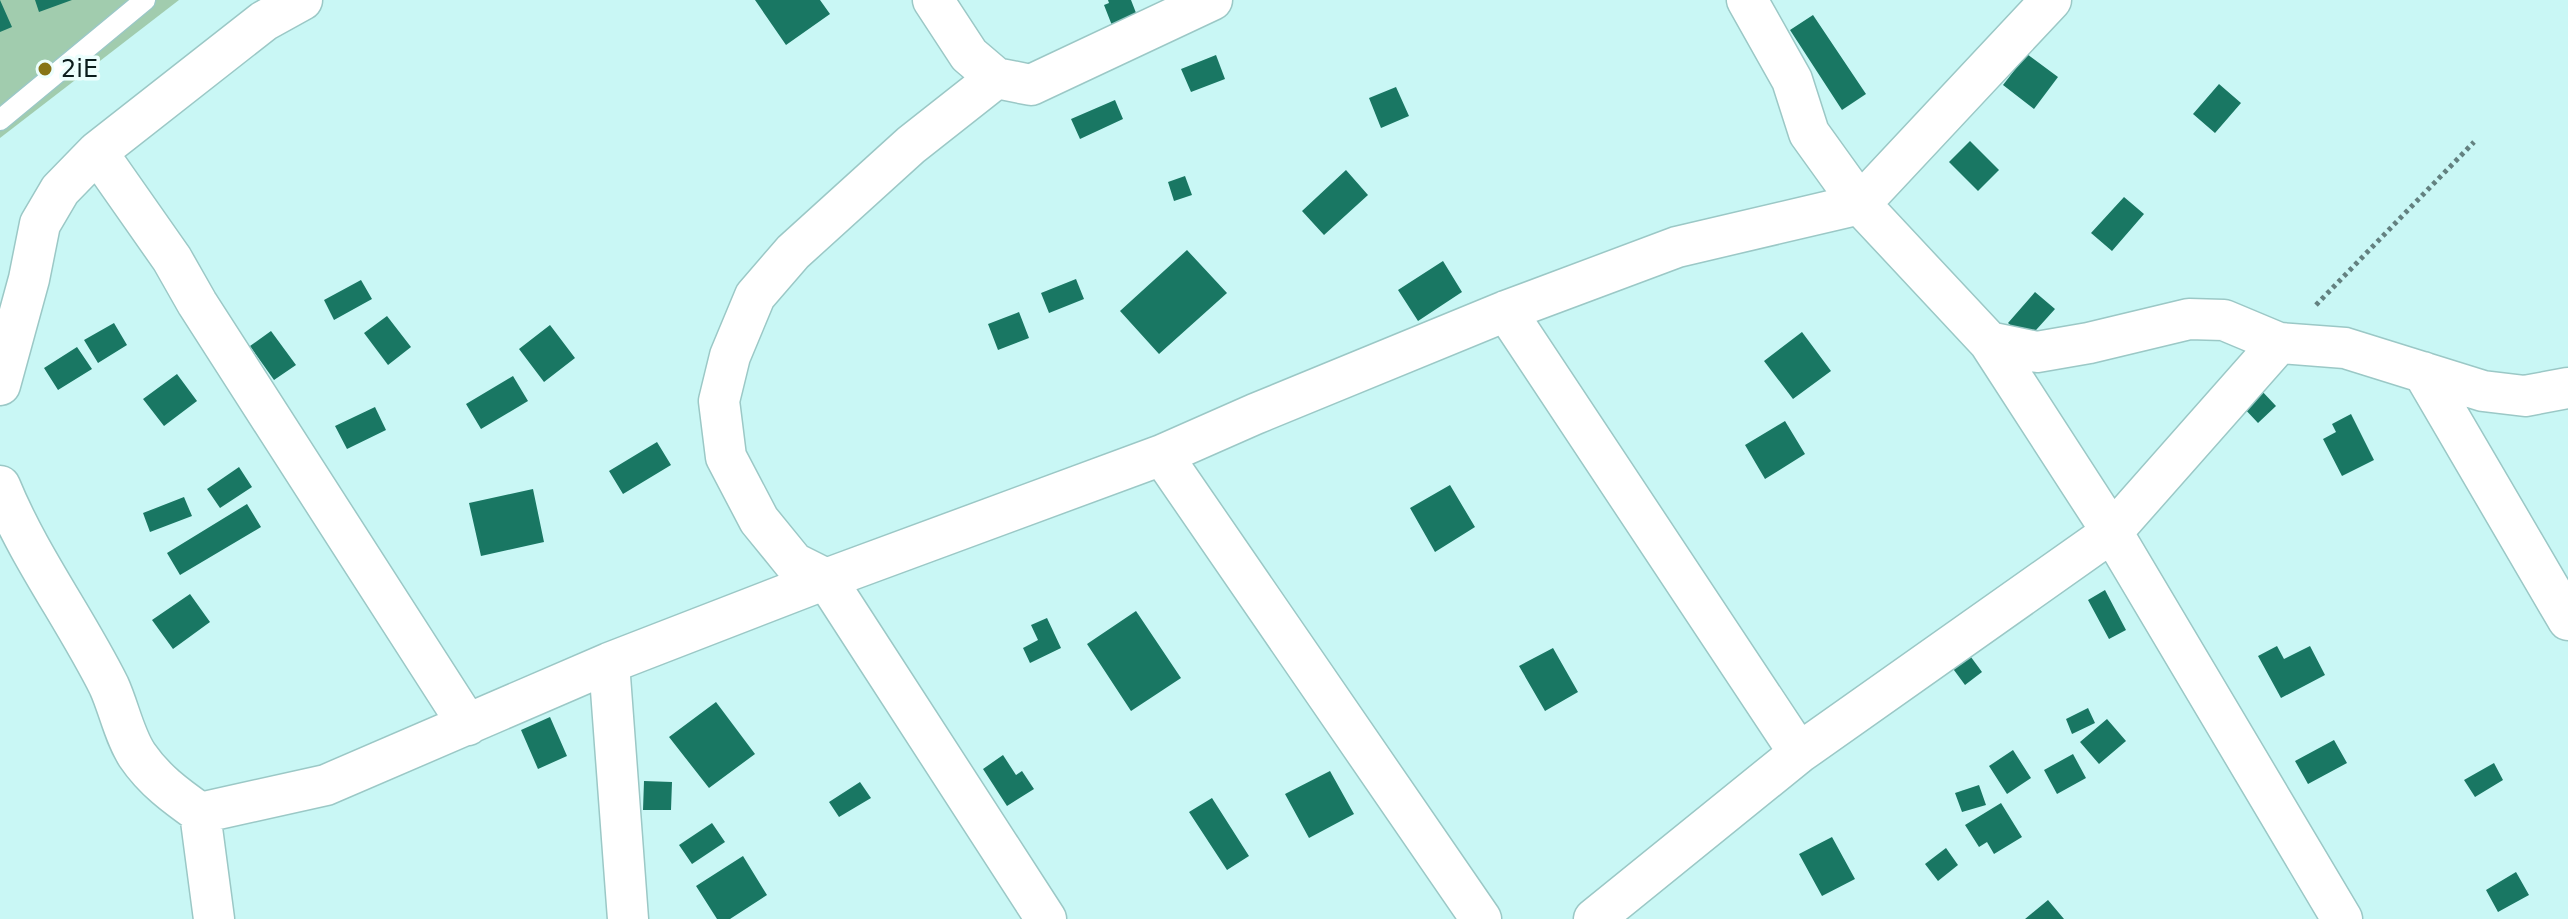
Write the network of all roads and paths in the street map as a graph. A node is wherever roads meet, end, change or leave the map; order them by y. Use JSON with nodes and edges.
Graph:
{"nodes":[{"id":1,"x":145,"y":0,"type":"edge"},
{"id":2,"x":302,"y":0,"type":"edge"},
{"id":3,"x":933,"y":0,"type":"edge"},
{"id":4,"x":1212,"y":0,"type":"edge"},
{"id":5,"x":1747,"y":0,"type":"edge"},
{"id":6,"x":2051,"y":0,"type":"edge"},
{"id":7,"x":996,"y":78,"type":"junction"},
{"id":8,"x":0,"y":120,"type":"edge"},
{"id":9,"x":2474,"y":142,"type":"dead end"},
{"id":10,"x":97,"y":152,"type":"junction"},
{"id":11,"x":1860,"y":204,"type":"junction"},
{"id":12,"x":1506,"y":311,"type":"junction"},
{"id":13,"x":1989,"y":342,"type":"junction"},
{"id":14,"x":2279,"y":343,"type":"junction"},
{"id":15,"x":2423,"y":372,"type":"junction"},
{"id":16,"x":0,"y":385,"type":"edge"},
{"id":17,"x":2568,"y":388,"type":"edge"},
{"id":18,"x":1162,"y":455,"type":"junction"},
{"id":19,"x":0,"y":486,"type":"edge"},
{"id":20,"x":2112,"y":532,"type":"junction"},
{"id":21,"x":826,"y":579,"type":"junction"},
{"id":22,"x":2568,"y":620,"type":"edge"},
{"id":23,"x":609,"y":663,"type":"junction"},
{"id":24,"x":468,"y":725,"type":"junction"},
{"id":25,"x":1799,"y":753,"type":"junction"},
{"id":26,"x":200,"y":813,"type":"junction"},
{"id":27,"x":214,"y":919,"type":"edge"},
{"id":28,"x":628,"y":919,"type":"edge"},
{"id":29,"x":1046,"y":919,"type":"edge"},
{"id":30,"x":1481,"y":919,"type":"edge"},
{"id":31,"x":1594,"y":919,"type":"edge"},
{"id":32,"x":2342,"y":919,"type":"edge"}],
"edges":[{"from":1,"to":8,"type":"lane"},
{"from":2,"to":10,"type":"street"},
{"from":3,"to":7,"type":"street"},
{"from":4,"to":7,"type":"street"},
{"from":5,"to":11,"type":"street"},
{"from":6,"to":11,"type":"street"},
{"from":7,"to":21,"type":"street"},
{"from":9,"to":14,"type":"path"},
{"from":10,"to":16,"type":"street"},
{"from":10,"to":24,"type":"street"},
{"from":11,"to":12,"type":"street"},
{"from":11,"to":13,"type":"street"},
{"from":12,"to":18,"type":"street"},
{"from":12,"to":25,"type":"street"},
{"from":13,"to":14,"type":"street"},
{"from":13,"to":20,"type":"street"},
{"from":14,"to":15,"type":"street"},
{"from":14,"to":20,"type":"street"},
{"from":15,"to":17,"type":"street"},
{"from":15,"to":22,"type":"street"},
{"from":18,"to":21,"type":"street"},
{"from":18,"to":30,"type":"street"},
{"from":19,"to":26,"type":"street"},
{"from":20,"to":25,"type":"street"},
{"from":20,"to":32,"type":"street"},
{"from":21,"to":23,"type":"street"},
{"from":21,"to":29,"type":"street"},
{"from":23,"to":24,"type":"street"},
{"from":23,"to":28,"type":"street"},
{"from":24,"to":26,"type":"street"},
{"from":25,"to":31,"type":"street"},
{"from":26,"to":27,"type":"street"}]}
